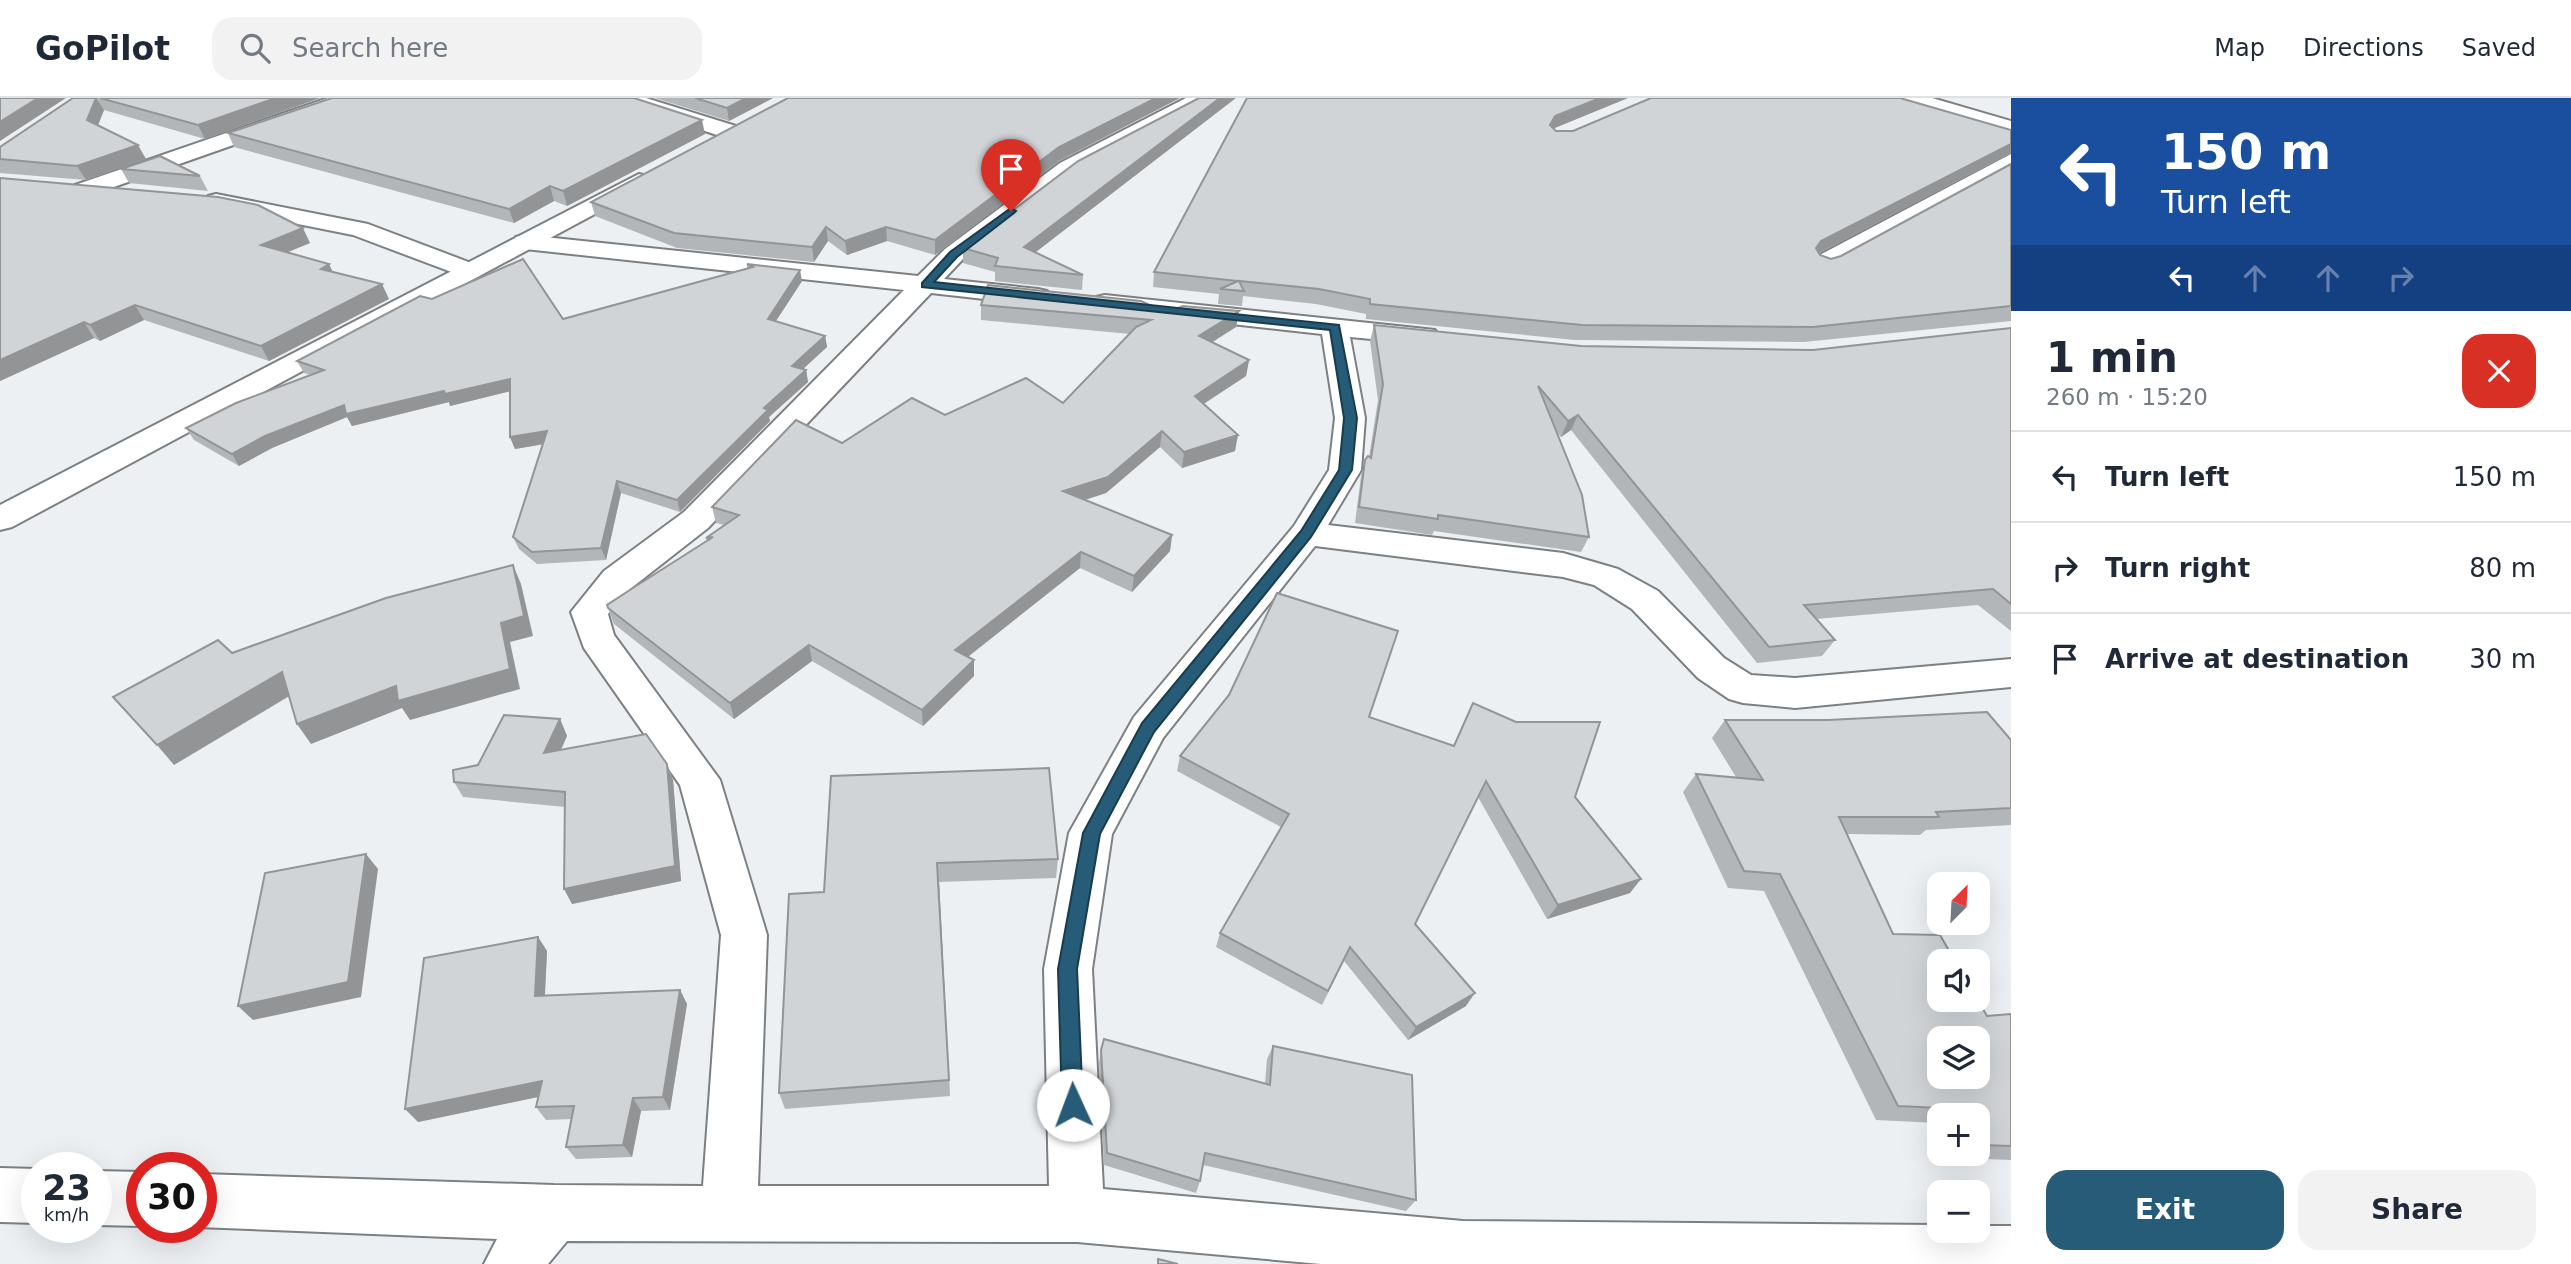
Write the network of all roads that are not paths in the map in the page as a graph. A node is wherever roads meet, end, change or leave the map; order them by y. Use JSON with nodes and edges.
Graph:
{"nodes":[{"id":1,"x":349,"y":98,"type":"edge"},
{"id":2,"x":625,"y":98,"type":"edge"},
{"id":3,"x":1202,"y":98,"type":"edge"},
{"id":4,"x":1910,"y":98,"type":"edge"},
{"id":5,"x":2011,"y":128,"type":"edge"},
{"id":6,"x":695,"y":151,"type":"edge"},
{"id":7,"x":2011,"y":160,"type":"edge"},
{"id":8,"x":659,"y":171,"type":"edge"},
{"id":9,"x":56,"y":187,"type":"edge"},
{"id":10,"x":83,"y":190,"type":"junction"},
{"id":11,"x":135,"y":194,"type":"edge"},
{"id":12,"x":187,"y":199,"type":"edge"},
{"id":13,"x":525,"y":242,"type":"junction"},
{"id":14,"x":1823,"y":263,"type":"edge"},
{"id":15,"x":470,"y":271,"type":"junction"},
{"id":16,"x":926,"y":285,"type":"junction"},
{"id":17,"x":1335,"y":327,"type":"junction"},
{"id":18,"x":1455,"y":339,"type":"edge"},
{"id":19,"x":0,"y":519,"type":"edge"},
{"id":20,"x":1306,"y":534,"type":"junction"},
{"id":21,"x":2011,"y":673,"type":"edge"},
{"id":22,"x":0,"y":1195,"type":"edge"},
{"id":23,"x":21,"y":1196,"type":"edge"},
{"id":24,"x":217,"y":1202,"type":"edge"},
{"id":25,"x":554,"y":1213,"type":"junction"},
{"id":26,"x":729,"y":1213,"type":"junction"},
{"id":27,"x":1077,"y":1214,"type":"junction"},
{"id":28,"x":2011,"y":1254,"type":"edge"},
{"id":29,"x":1461,"y":1257,"type":"edge"},
{"id":30,"x":512,"y":1264,"type":"edge"}],
"edges":[{"from":1,"to":10,"type":"street"},
{"from":2,"to":6,"type":"street"},
{"from":3,"to":16,"type":"street"},
{"from":4,"to":5,"type":"street"},
{"from":7,"to":14,"type":"street"},
{"from":8,"to":13,"type":"street"},
{"from":9,"to":10,"type":"street"},
{"from":10,"to":11,"type":"street"},
{"from":12,"to":15,"type":"street"},
{"from":13,"to":15,"type":"street"},
{"from":13,"to":16,"type":"street"},
{"from":15,"to":19,"type":"street"},
{"from":16,"to":17,"type":"street"},
{"from":16,"to":26,"type":"street"},
{"from":17,"to":18,"type":"street"},
{"from":17,"to":20,"type":"street"},
{"from":20,"to":21,"type":"street"},
{"from":20,"to":27,"type":"street"},
{"from":22,"to":23,"type":"street"},
{"from":24,"to":25,"type":"street"},
{"from":25,"to":26,"type":"street"},
{"from":25,"to":30,"type":"street"},
{"from":26,"to":27,"type":"street"},
{"from":27,"to":29,"type":"street"},
{"from":28,"to":29,"type":"street"}]}
